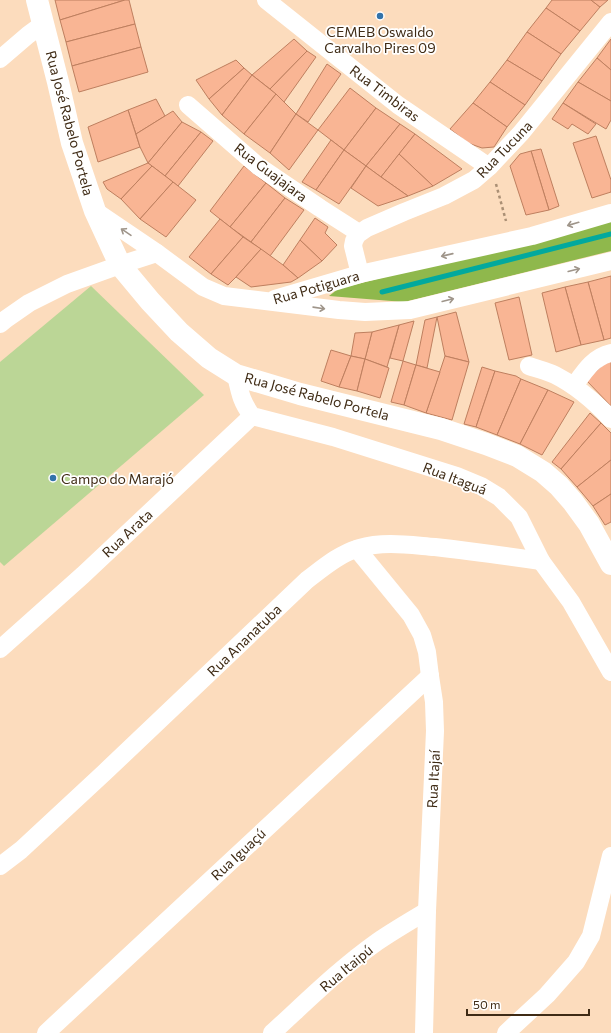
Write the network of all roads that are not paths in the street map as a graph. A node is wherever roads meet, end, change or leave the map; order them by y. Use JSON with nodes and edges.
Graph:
{"nodes":[{"id":1,"x":36,"y":0,"type":"edge"},
{"id":2,"x":266,"y":0,"type":"edge"},
{"id":3,"x":611,"y":22,"type":"edge"},
{"id":4,"x":43,"y":24,"type":"junction"},
{"id":5,"x":0,"y":59,"type":"edge"},
{"id":6,"x":188,"y":105,"type":"dead end"},
{"id":7,"x":489,"y":167,"type":"junction"},
{"id":8,"x":95,"y":211,"type":"junction"},
{"id":9,"x":611,"y":214,"type":"edge"},
{"id":10,"x":359,"y":233,"type":"junction"},
{"id":11,"x":158,"y":254,"type":"junction"},
{"id":12,"x":611,"y":261,"type":"edge"},
{"id":13,"x":120,"y":265,"type":"junction"},
{"id":14,"x":360,"y":274,"type":"junction"},
{"id":15,"x":266,"y":301,"type":"junction"},
{"id":16,"x":0,"y":324,"type":"edge"},
{"id":17,"x":611,"y":353,"type":"edge"},
{"id":18,"x":529,"y":366,"type":"dead end"},
{"id":19,"x":236,"y":375,"type":"junction"},
{"id":20,"x":574,"y":386,"type":"junction"},
{"id":21,"x":252,"y":416,"type":"junction"},
{"id":22,"x":611,"y":419,"type":"edge"},
{"id":23,"x":357,"y":549,"type":"junction"},
{"id":24,"x":541,"y":561,"type":"junction"},
{"id":25,"x":611,"y":564,"type":"edge"},
{"id":26,"x":0,"y":649,"type":"edge"},
{"id":27,"x":611,"y":672,"type":"edge"},
{"id":28,"x":430,"y":676,"type":"junction"},
{"id":29,"x":611,"y":856,"type":"edge"},
{"id":30,"x":0,"y":866,"type":"edge"},
{"id":31,"x":427,"y":911,"type":"junction"},
{"id":32,"x":45,"y":1031,"type":"edge"},
{"id":33,"x":272,"y":1033,"type":"edge"},
{"id":34,"x":424,"y":1033,"type":"edge"},
{"id":35,"x":506,"y":1033,"type":"edge"}],
"edges":[{"from":1,"to":4,"type":"street","name":"Rua José Rabelo Portela"},
{"from":2,"to":7,"type":"street","name":"Rua Timbiras"},
{"from":3,"to":7,"type":"street","name":"Rua Tucuna"},
{"from":4,"to":5,"type":"street"},
{"from":4,"to":8,"type":"street","name":"Rua José Rabelo Portela"},
{"from":6,"to":10,"type":"street","name":"Rua Guajajara"},
{"from":7,"to":10,"type":"street","name":"Rua Tucuna"},
{"from":11,"to":8,"type":"street","one_way":true},
{"from":8,"to":13,"type":"street","name":"Rua José Rabelo Portela"},
{"from":9,"to":14,"type":"street","name":"Rua Potiguara","one_way":true},
{"from":10,"to":14,"type":"street"},
{"from":11,"to":13,"type":"street"},
{"from":11,"to":15,"type":"street"},
{"from":15,"to":12,"type":"street","name":"Rua Potiguara","one_way":true},
{"from":13,"to":16,"type":"street"},
{"from":13,"to":19,"type":"street","name":"Rua José Rabelo Portela"},
{"from":14,"to":15,"type":"street","name":"Rua Potiguara"},
{"from":17,"to":20,"type":"street"},
{"from":18,"to":20,"type":"street"},
{"from":19,"to":21,"type":"street"},
{"from":19,"to":25,"type":"street","name":"Rua José Rabelo Portela"},
{"from":20,"to":22,"type":"street"},
{"from":21,"to":24,"type":"street","name":"Rua Itaguá"},
{"from":21,"to":26,"type":"street","name":"Rua Arata"},
{"from":23,"to":24,"type":"street","name":"Rua Ananatuba"},
{"from":23,"to":28,"type":"street","name":"Rua Itajaí"},
{"from":23,"to":30,"type":"street","name":"Rua Ananatuba"},
{"from":24,"to":27,"type":"street","name":"Rua Itaguá"},
{"from":28,"to":31,"type":"street","name":"Rua Itajaí"},
{"from":28,"to":32,"type":"street","name":"Rua Iguaçú"},
{"from":29,"to":35,"type":"street"},
{"from":31,"to":33,"type":"street","name":"Rua Itaipú"},
{"from":31,"to":34,"type":"street","name":"Rua Itajaí"}]}
